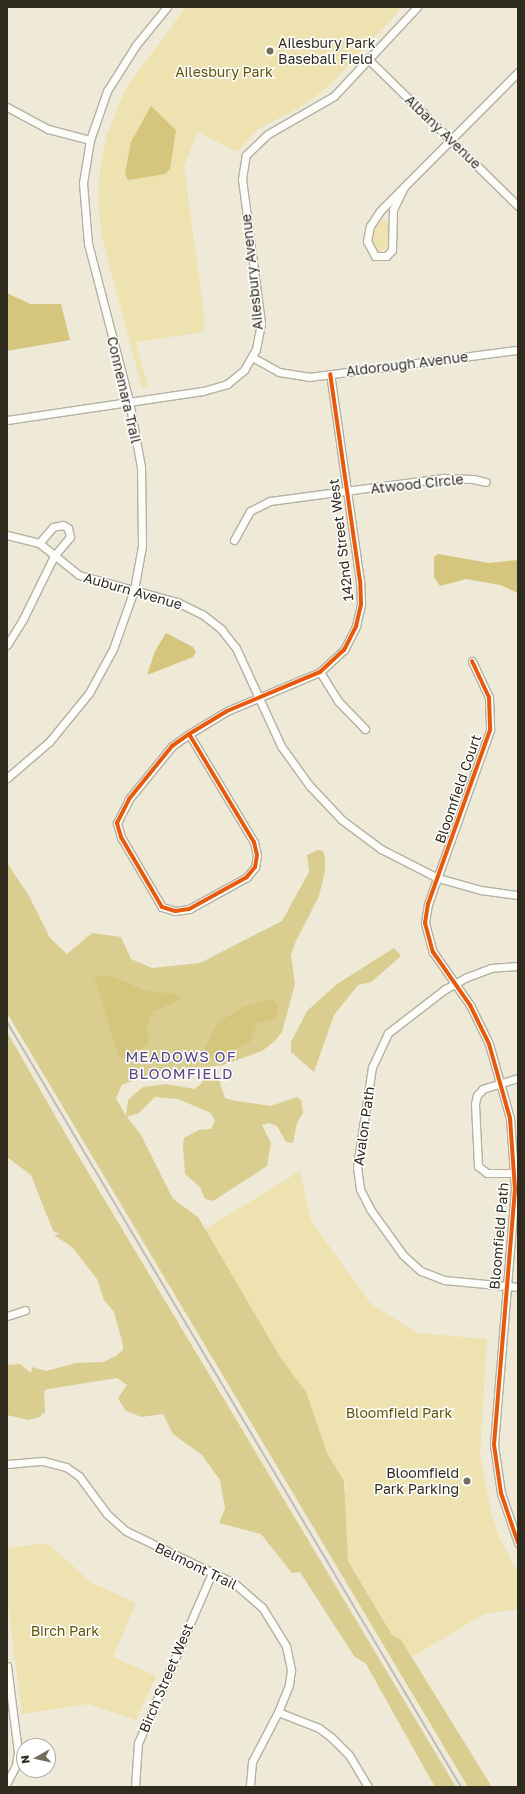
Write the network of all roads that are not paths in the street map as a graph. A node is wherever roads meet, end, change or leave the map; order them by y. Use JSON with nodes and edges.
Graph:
{"nodes":[{"id":1,"x":167,"y":7,"type":"edge"},
{"id":2,"x":417,"y":7,"type":"edge"},
{"id":3,"x":368,"y":59,"type":"junction"},
{"id":4,"x":518,"y":72,"type":"edge"},
{"id":5,"x":7,"y":107,"type":"edge"},
{"id":6,"x":450,"y":139,"type":"junction"},
{"id":7,"x":90,"y":140,"type":"junction"},
{"id":8,"x":404,"y":187,"type":"junction"},
{"id":9,"x":518,"y":206,"type":"edge"},
{"id":10,"x":518,"y":350,"type":"edge"},
{"id":11,"x":252,"y":357,"type":"junction"},
{"id":12,"x":330,"y":374,"type":"junction"},
{"id":13,"x":129,"y":400,"type":"junction"},
{"id":14,"x":7,"y":420,"type":"edge"},
{"id":15,"x":486,"y":482,"type":"dead end"},
{"id":16,"x":347,"y":491,"type":"junction"},
{"id":17,"x":7,"y":535,"type":"edge"},
{"id":18,"x":234,"y":540,"type":"dead end"},
{"id":19,"x":40,"y":543,"type":"junction"},
{"id":20,"x":54,"y":556,"type":"junction"},
{"id":21,"x":134,"y":590,"type":"junction"},
{"id":22,"x":7,"y":645,"type":"edge"},
{"id":23,"x":472,"y":661,"type":"dead end"},
{"id":24,"x":320,"y":672,"type":"junction"},
{"id":25,"x":258,"y":698,"type":"junction"},
{"id":26,"x":365,"y":729,"type":"dead end"},
{"id":27,"x":189,"y":734,"type":"junction"},
{"id":28,"x":7,"y":778,"type":"edge"},
{"id":29,"x":438,"y":878,"type":"junction"},
{"id":30,"x":518,"y":895,"type":"edge"},
{"id":31,"x":518,"y":966,"type":"edge"},
{"id":32,"x":456,"y":983,"type":"junction"},
{"id":33,"x":518,"y":1078,"type":"edge"},
{"id":34,"x":503,"y":1083,"type":"junction"},
{"id":35,"x":517,"y":1173,"type":"edge"},
{"id":36,"x":506,"y":1286,"type":"junction"},
{"id":37,"x":518,"y":1286,"type":"edge"},
{"id":38,"x":25,"y":1310,"type":"dead end"},
{"id":39,"x":7,"y":1316,"type":"edge"},
{"id":40,"x":7,"y":1464,"type":"edge"},
{"id":41,"x":518,"y":1542,"type":"edge"},
{"id":42,"x":212,"y":1573,"type":"junction"},
{"id":43,"x":7,"y":1666,"type":"edge"},
{"id":44,"x":278,"y":1712,"type":"junction"},
{"id":45,"x":7,"y":1783,"type":"edge"},
{"id":46,"x":135,"y":1787,"type":"edge"},
{"id":47,"x":250,"y":1787,"type":"edge"},
{"id":48,"x":368,"y":1787,"type":"edge"}],
"edges":[{"from":1,"to":7,"type":"street","name":"Connemara Trail"},
{"from":2,"to":3,"type":"street","name":"Ailesbury Avenue"},
{"from":3,"to":6,"type":"street","name":"Albany Avenue"},
{"from":3,"to":11,"type":"street","name":"Ailesbury Avenue"},
{"from":4,"to":6,"type":"street"},
{"from":5,"to":7,"type":"street"},
{"from":6,"to":8,"type":"street"},
{"from":6,"to":9,"type":"street","name":"Albany Avenue"},
{"from":7,"to":13,"type":"street","name":"Connemara Trail"},
{"from":8,"to":8,"type":"street"},
{"from":10,"to":12,"type":"street","name":"Aldorough Avenue"},
{"from":11,"to":12,"type":"street","name":"Aldorough Avenue"},
{"from":11,"to":13,"type":"street","name":"Ailesbury Avenue"},
{"from":12,"to":16,"type":"street","name":"142nd Street West"},
{"from":13,"to":14,"type":"street","name":"Ailesbury Avenue"},
{"from":13,"to":21,"type":"street","name":"Connemara Trail"},
{"from":15,"to":16,"type":"street","name":"Atwood Circle"},
{"from":16,"to":18,"type":"street","name":"Atwood Circle"},
{"from":16,"to":24,"type":"street","name":"142nd Street West"},
{"from":17,"to":19,"type":"street","name":"Auburn Avenue"},
{"from":19,"to":20,"type":"street","name":"Auburn Avenue"},
{"from":19,"to":20,"type":"street"},
{"from":20,"to":21,"type":"street","name":"Auburn Avenue"},
{"from":20,"to":22,"type":"street"},
{"from":21,"to":25,"type":"street","name":"Auburn Avenue"},
{"from":21,"to":28,"type":"street","name":"Connemara Trail"},
{"from":23,"to":29,"type":"street","name":"Bloomfield Court"},
{"from":24,"to":25,"type":"street","name":"142nd Street West"},
{"from":24,"to":26,"type":"street"},
{"from":25,"to":27,"type":"street","name":"142nd Street West"},
{"from":25,"to":29,"type":"street","name":"Auburn Avenue"},
{"from":27,"to":27,"type":"street","name":"142nd Street West"},
{"from":29,"to":30,"type":"street","name":"Auburn Avenue"},
{"from":29,"to":32,"type":"street","name":"Bloomfield Path"},
{"from":31,"to":32,"type":"street","name":"Avalon Path"},
{"from":32,"to":34,"type":"street","name":"Bloomfield Path"},
{"from":32,"to":36,"type":"street","name":"Avalon Path"},
{"from":33,"to":34,"type":"street"},
{"from":34,"to":35,"type":"street","name":"Bloomfield Path"},
{"from":34,"to":35,"type":"street"},
{"from":35,"to":36,"type":"street","name":"Bloomfield Path"},
{"from":36,"to":37,"type":"street","name":"Avalon Path"},
{"from":36,"to":41,"type":"street","name":"Bloomfield Path"},
{"from":38,"to":39,"type":"street"},
{"from":40,"to":42,"type":"street","name":"Belmont Trail"},
{"from":42,"to":44,"type":"street","name":"Belmont Trail"},
{"from":42,"to":46,"type":"street","name":"Birch Street West"},
{"from":43,"to":45,"type":"street"},
{"from":44,"to":47,"type":"street","name":"Belmont Trail"},
{"from":44,"to":48,"type":"street"}]}
